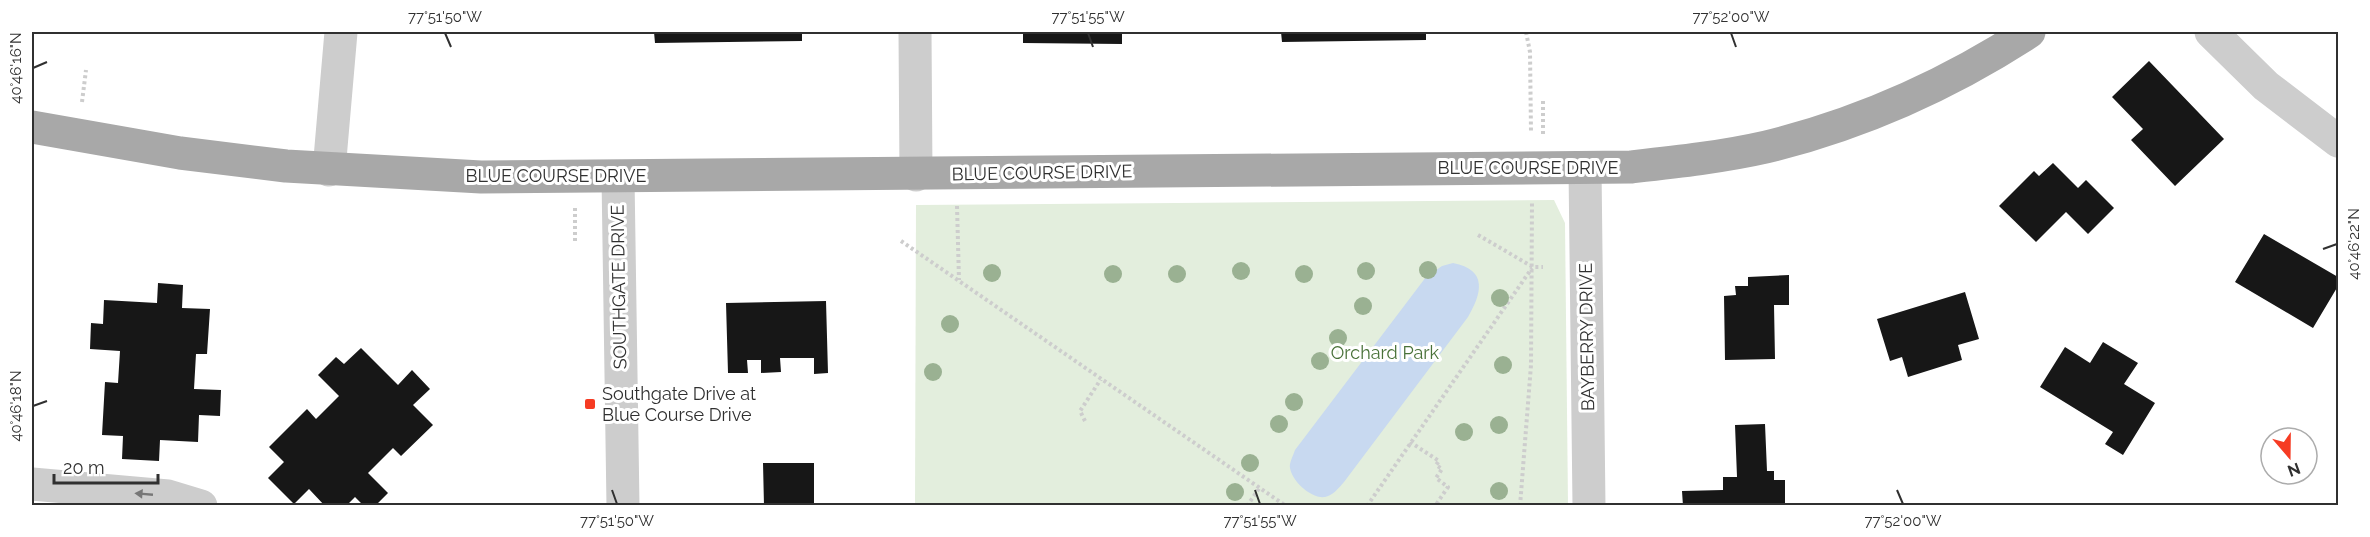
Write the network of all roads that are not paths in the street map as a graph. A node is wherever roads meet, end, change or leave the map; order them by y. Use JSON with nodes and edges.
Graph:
{"nodes":[{"id":1,"x":341,"y":32,"type":"edge"},
{"id":2,"x":915,"y":32,"type":"edge"},
{"id":3,"x":2029,"y":32,"type":"edge"},
{"id":4,"x":2211,"y":32,"type":"edge"},
{"id":5,"x":32,"y":127,"type":"edge"},
{"id":6,"x":2338,"y":141,"type":"edge"},
{"id":7,"x":1585,"y":168,"type":"junction"},
{"id":8,"x":330,"y":170,"type":"junction"},
{"id":9,"x":916,"y":175,"type":"junction"},
{"id":10,"x":618,"y":177,"type":"junction"},
{"id":11,"x":32,"y":484,"type":"edge"},
{"id":12,"x":201,"y":506,"type":"edge"},
{"id":13,"x":623,"y":506,"type":"edge"},
{"id":14,"x":1589,"y":506,"type":"edge"}],
"edges":[{"from":1,"to":8,"type":"street"},
{"from":2,"to":9,"type":"street"},
{"from":3,"to":7,"type":"main road","name":"BLUE COURSE DRIVE"},
{"from":4,"to":6,"type":"street"},
{"from":5,"to":8,"type":"main road","name":"BLUE COURSE DRIVE"},
{"from":7,"to":9,"type":"main road","name":"BLUE COURSE DRIVE"},
{"from":7,"to":14,"type":"street","name":"BAYBERRY DRIVE"},
{"from":8,"to":10,"type":"main road","name":"BLUE COURSE DRIVE"},
{"from":9,"to":10,"type":"main road","name":"BLUE COURSE DRIVE"},
{"from":10,"to":13,"type":"street","name":"SOUTHGATE DRIVE"},
{"from":12,"to":11,"type":"street","one_way":true}]}
